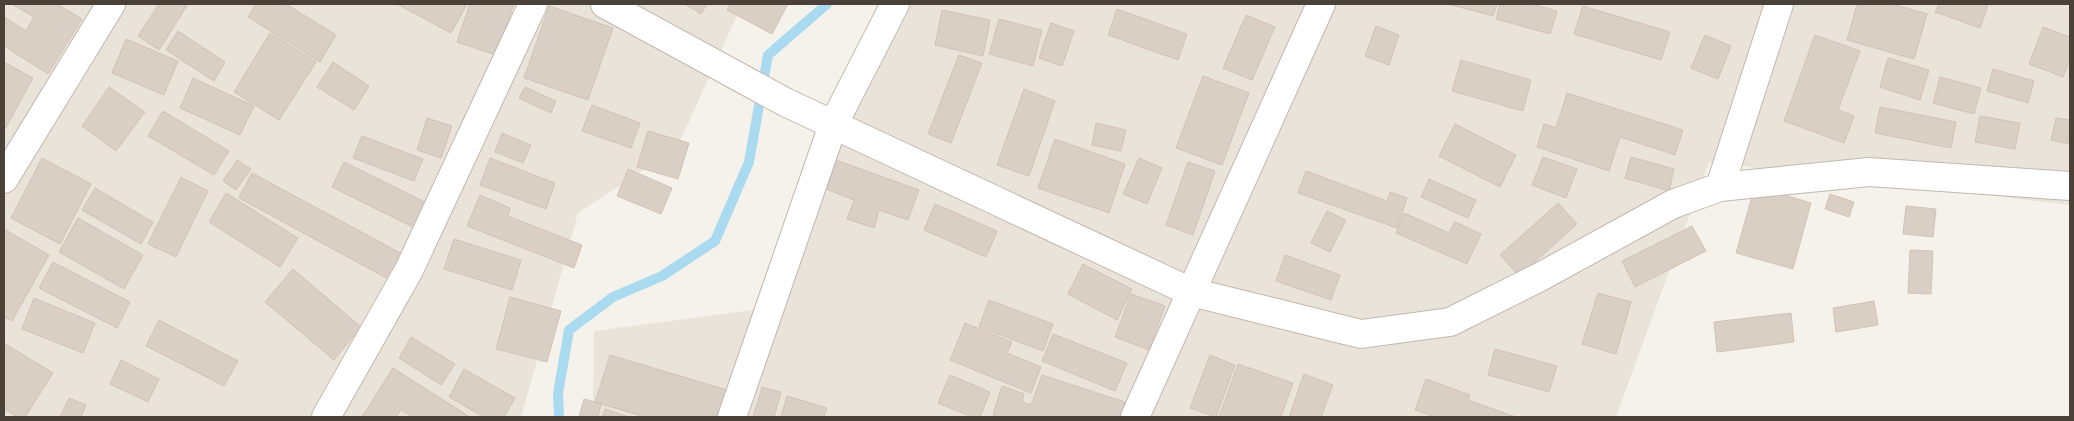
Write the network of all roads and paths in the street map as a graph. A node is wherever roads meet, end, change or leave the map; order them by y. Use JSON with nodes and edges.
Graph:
{"nodes":[{"id":1,"x":111,"y":4,"type":"edge"},
{"id":2,"x":533,"y":4,"type":"edge"},
{"id":3,"x":605,"y":4,"type":"edge"},
{"id":4,"x":895,"y":4,"type":"edge"},
{"id":5,"x":1321,"y":4,"type":"edge"},
{"id":6,"x":1779,"y":4,"type":"edge"},
{"id":7,"x":832,"y":125,"type":"junction"},
{"id":8,"x":4,"y":179,"type":"edge"},
{"id":9,"x":2070,"y":186,"type":"edge"},
{"id":10,"x":1720,"y":187,"type":"junction"},
{"id":11,"x":1191,"y":292,"type":"junction"},
{"id":12,"x":326,"y":417,"type":"edge"},
{"id":13,"x":732,"y":417,"type":"edge"},
{"id":14,"x":1135,"y":417,"type":"edge"}],
"edges":[{"from":1,"to":8,"type":"street"},
{"from":2,"to":12,"type":"street"},
{"from":3,"to":7,"type":"street"},
{"from":4,"to":7,"type":"street"},
{"from":5,"to":11,"type":"street"},
{"from":6,"to":10,"type":"street"},
{"from":7,"to":11,"type":"street"},
{"from":7,"to":13,"type":"street"},
{"from":9,"to":10,"type":"street"},
{"from":10,"to":11,"type":"street"},
{"from":11,"to":14,"type":"street"}]}
